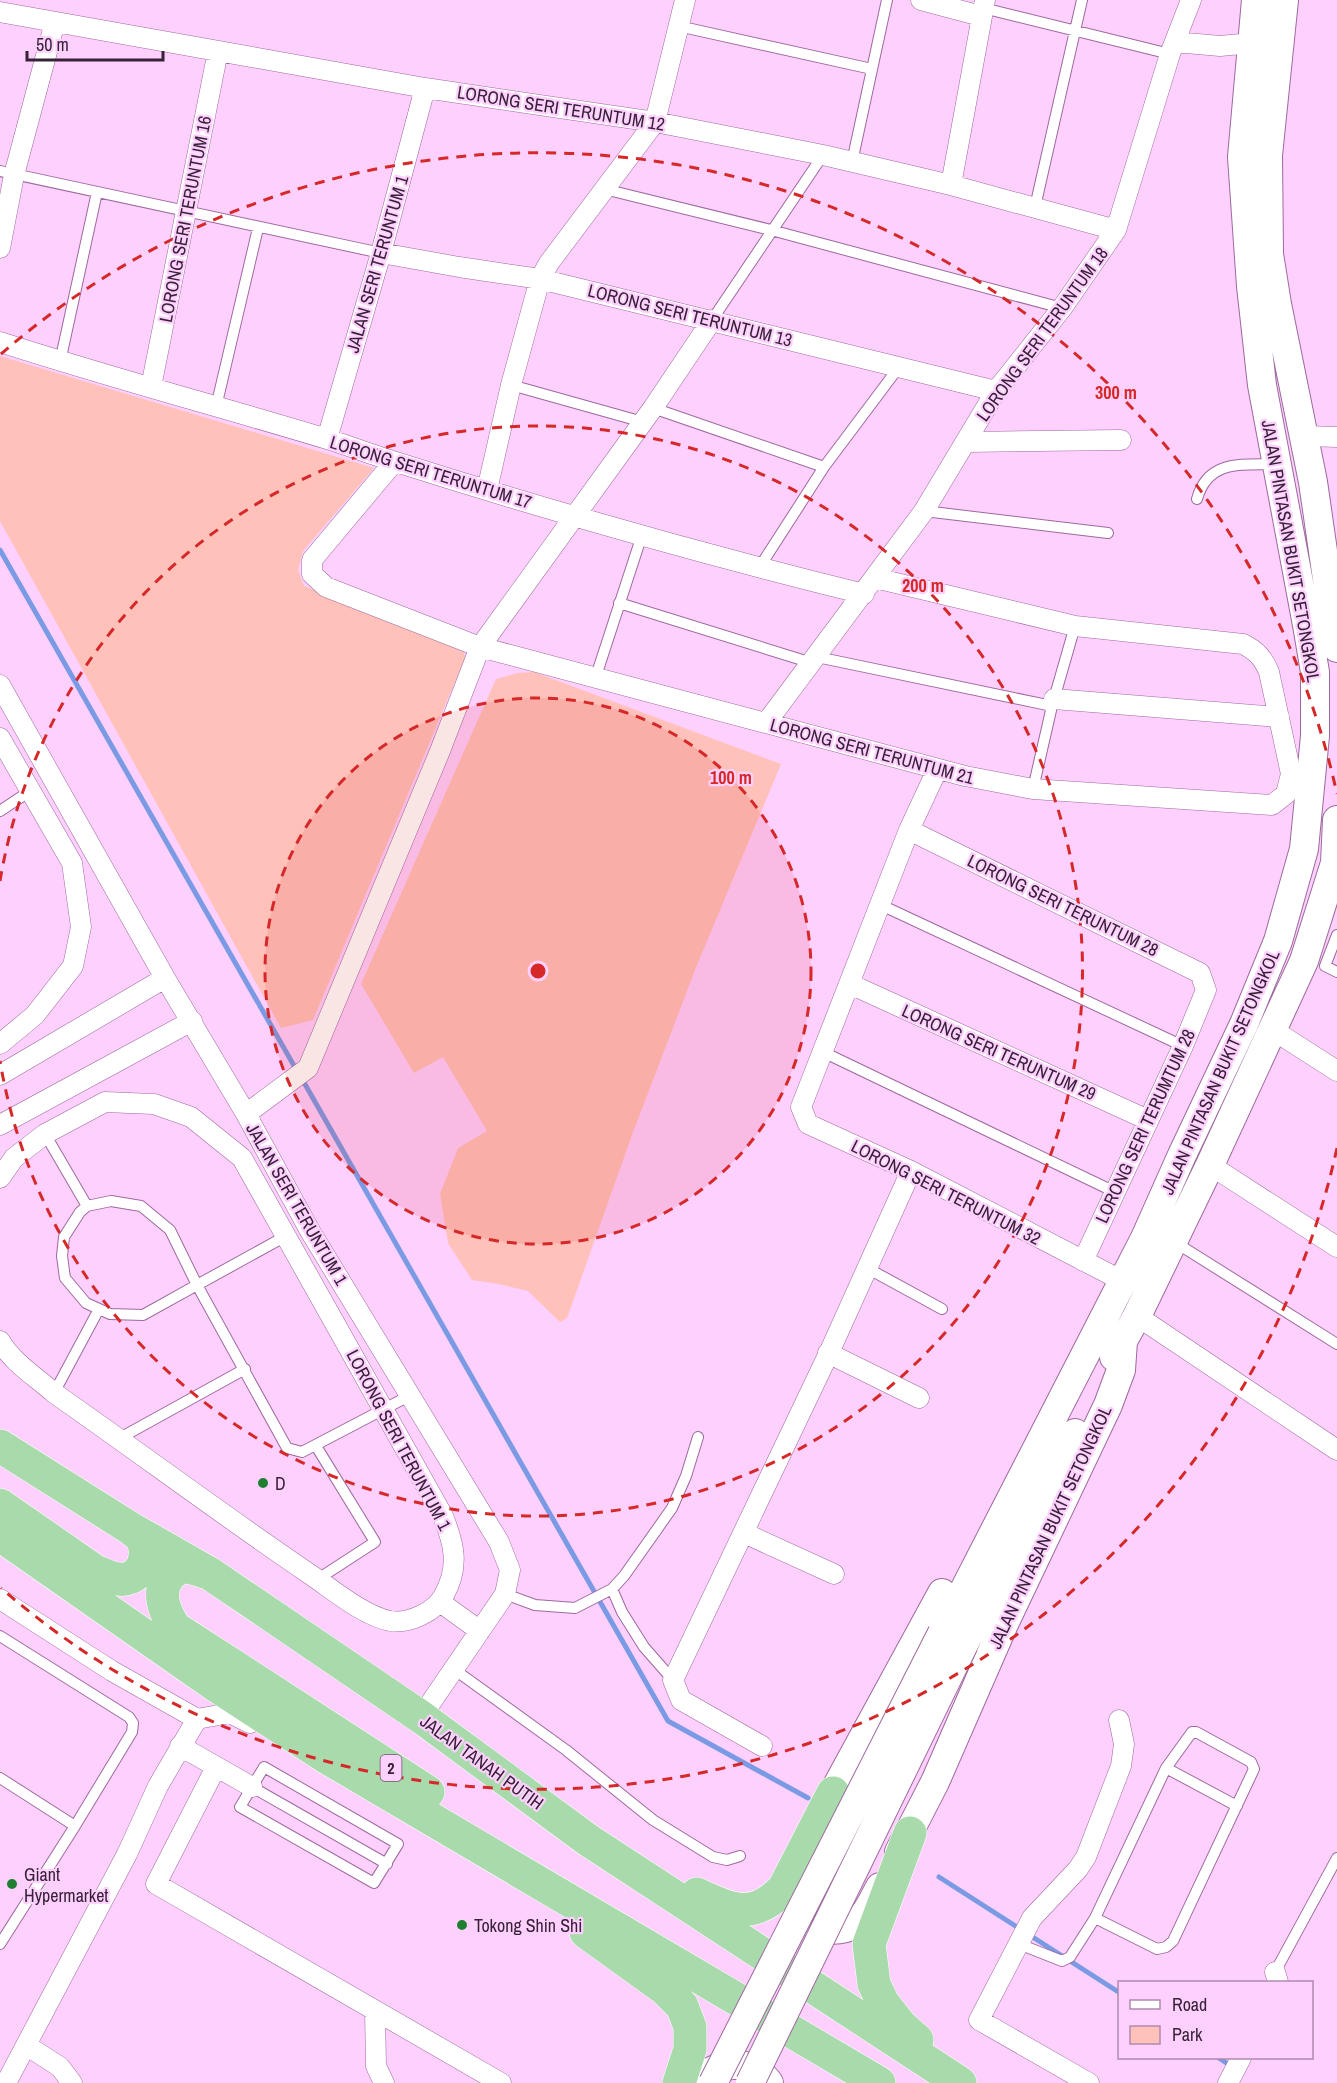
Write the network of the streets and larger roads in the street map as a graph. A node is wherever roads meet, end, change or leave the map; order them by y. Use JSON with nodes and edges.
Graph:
{"nodes":[{"id":1,"x":685,"y":0,"type":"edge"},
{"id":2,"x":921,"y":0,"type":"edge"},
{"id":3,"x":1191,"y":0,"type":"edge"},
{"id":4,"x":1256,"y":0,"type":"edge"},
{"id":5,"x":1284,"y":0,"type":"edge"},
{"id":6,"x":983,"y":8,"type":"edge"},
{"id":7,"x":0,"y":12,"type":"edge"},
{"id":8,"x":55,"y":22,"type":"junction"},
{"id":9,"x":1252,"y":43,"type":"junction"},
{"id":10,"x":1172,"y":48,"type":"junction"},
{"id":11,"x":218,"y":51,"type":"junction"},
{"id":12,"x":425,"y":88,"type":"junction"},
{"id":13,"x":655,"y":122,"type":"junction"},
{"id":14,"x":7,"y":173,"type":"edge"},
{"id":15,"x":951,"y":185,"type":"junction"},
{"id":16,"x":1116,"y":230,"type":"junction"},
{"id":17,"x":0,"y":248,"type":"edge"},
{"id":18,"x":381,"y":253,"type":"junction"},
{"id":19,"x":540,"y":279,"type":"junction"},
{"id":20,"x":712,"y":320,"type":"junction"},
{"id":21,"x":0,"y":342,"type":"edge"},
{"id":22,"x":151,"y":387,"type":"junction"},
{"id":23,"x":996,"y":391,"type":"junction"},
{"id":24,"x":1305,"y":436,"type":"junction"},
{"id":25,"x":1337,"y":437,"type":"edge"},
{"id":26,"x":327,"y":439,"type":"junction"},
{"id":27,"x":1121,"y":440,"type":"dead end"},
{"id":28,"x":966,"y":442,"type":"junction"},
{"id":29,"x":394,"y":462,"type":"junction"},
{"id":30,"x":1313,"y":482,"type":"junction"},
{"id":31,"x":488,"y":490,"type":"junction"},
{"id":32,"x":1282,"y":498,"type":"junction"},
{"id":33,"x":574,"y":516,"type":"junction"},
{"id":34,"x":869,"y":586,"type":"junction"},
{"id":35,"x":480,"y":646,"type":"junction"},
{"id":36,"x":1337,"y":648,"type":"edge"},
{"id":37,"x":0,"y":685,"type":"edge"},
{"id":38,"x":1053,"y":702,"type":"road end"},
{"id":39,"x":1279,"y":717,"type":"junction"},
{"id":40,"x":766,"y":723,"type":"junction"},
{"id":41,"x":0,"y":738,"type":"edge"},
{"id":42,"x":937,"y":770,"type":"junction"},
{"id":43,"x":1272,"y":806,"type":"joint"},
{"id":44,"x":1337,"y":820,"type":"edge"},
{"id":45,"x":909,"y":830,"type":"junction"},
{"id":46,"x":1336,"y":864,"type":"edge"},
{"id":47,"x":165,"y":978,"type":"junction"},
{"id":48,"x":850,"y":984,"type":"junction"},
{"id":49,"x":1206,"y":990,"type":"joint"},
{"id":50,"x":36,"y":1015,"type":"junction"},
{"id":51,"x":192,"y":1021,"type":"junction"},
{"id":52,"x":1273,"y":1030,"type":"junction"},
{"id":53,"x":0,"y":1044,"type":"edge"},
{"id":54,"x":52,"y":1044,"type":"junction"},
{"id":55,"x":1337,"y":1071,"type":"edge"},
{"id":56,"x":0,"y":1075,"type":"edge"},
{"id":57,"x":91,"y":1076,"type":"junction"},
{"id":58,"x":105,"y":1102,"type":"junction"},
{"id":59,"x":246,"y":1114,"type":"junction"},
{"id":60,"x":1148,"y":1120,"type":"junction"},
{"id":61,"x":0,"y":1125,"type":"edge"},
{"id":62,"x":1210,"y":1165,"type":"junction"},
{"id":63,"x":910,"y":1172,"type":"junction"},
{"id":64,"x":0,"y":1178,"type":"edge"},
{"id":65,"x":1145,"y":1239,"type":"junction"},
{"id":66,"x":1337,"y":1247,"type":"edge"},
{"id":67,"x":1083,"y":1261,"type":"junction"},
{"id":68,"x":1113,"y":1276,"type":"junction"},
{"id":69,"x":1137,"y":1316,"type":"junction"},
{"id":70,"x":0,"y":1341,"type":"edge"},
{"id":71,"x":1123,"y":1341,"type":"junction"},
{"id":72,"x":828,"y":1353,"type":"junction"},
{"id":73,"x":919,"y":1398,"type":"dead end"},
{"id":74,"x":0,"y":1446,"type":"edge"},
{"id":75,"x":1337,"y":1449,"type":"edge"},
{"id":76,"x":0,"y":1505,"type":"edge"},
{"id":77,"x":130,"y":1528,"type":"junction"},
{"id":78,"x":744,"y":1533,"type":"junction"},
{"id":79,"x":0,"y":1535,"type":"edge"},
{"id":80,"x":208,"y":1573,"type":"junction"},
{"id":81,"x":834,"y":1574,"type":"dead end"},
{"id":82,"x":1,"y":1602,"type":"edge"},
{"id":83,"x":440,"y":1602,"type":"junction"},
{"id":84,"x":480,"y":1631,"type":"junction"},
{"id":85,"x":953,"y":1639,"type":"junction"},
{"id":86,"x":421,"y":1717,"type":"junction"},
{"id":87,"x":197,"y":1719,"type":"junction"},
{"id":88,"x":1119,"y":1720,"type":"dead end"},
{"id":89,"x":180,"y":1746,"type":"junction"},
{"id":90,"x":762,"y":1746,"type":"dead end"},
{"id":91,"x":326,"y":1757,"type":"junction"},
{"id":92,"x":216,"y":1767,"type":"junction"},
{"id":93,"x":252,"y":1787,"type":"road end"},
{"id":94,"x":833,"y":1793,"type":"junction"},
{"id":95,"x":910,"y":1833,"type":"junction"},
{"id":96,"x":588,"y":1840,"type":"junction"},
{"id":97,"x":515,"y":1869,"type":"junction"},
{"id":98,"x":687,"y":1970,"type":"junction"},
{"id":99,"x":375,"y":2012,"type":"junction"},
{"id":100,"x":26,"y":2045,"type":"junction"},
{"id":101,"x":1240,"y":2059,"type":"edge"},
{"id":102,"x":6,"y":2083,"type":"edge"},
{"id":103,"x":72,"y":2083,"type":"edge"},
{"id":104,"x":384,"y":2083,"type":"edge"},
{"id":105,"x":501,"y":2083,"type":"edge"},
{"id":106,"x":679,"y":2083,"type":"edge"},
{"id":107,"x":695,"y":2083,"type":"edge"},
{"id":108,"x":713,"y":2083,"type":"edge"},
{"id":109,"x":750,"y":2083,"type":"edge"},
{"id":110,"x":769,"y":2083,"type":"edge"},
{"id":111,"x":879,"y":2083,"type":"edge"},
{"id":112,"x":960,"y":2083,"type":"edge"},
{"id":113,"x":967,"y":2083,"type":"edge"},
{"id":114,"x":1089,"y":2083,"type":"edge"},
{"id":115,"x":1228,"y":2083,"type":"edge"}],
"edges":[{"from":1,"to":13,"type":"street"},
{"from":2,"to":6,"type":"street"},
{"from":3,"to":10,"type":"street","name":"LORONG SERI TERUNTUM 18"},
{"from":4,"to":9,"type":"main road","name":"JALAN PINTASAN BUKIT SETONGKOL"},
{"from":5,"to":24,"type":"main road","name":"JALAN PINTASAN BUKIT SETONGKOL"},
{"from":6,"to":15,"type":"street"},
{"from":7,"to":8,"type":"street","name":"LORONG SERI TERUNTUM 12"},
{"from":8,"to":11,"type":"street","name":"LORONG SERI TERUNTUM 12"},
{"from":8,"to":14,"type":"street"},
{"from":9,"to":10,"type":"street"},
{"from":9,"to":32,"type":"main road","name":"JALAN PINTASAN BUKIT SETONGKOL"},
{"from":10,"to":16,"type":"street","name":"LORONG SERI TERUNTUM 18"},
{"from":11,"to":12,"type":"street","name":"LORONG SERI TERUNTUM 12"},
{"from":11,"to":22,"type":"street","name":"LORONG SERI TERUNTUM 16"},
{"from":12,"to":13,"type":"street","name":"LORONG SERI TERUNTUM 12"},
{"from":12,"to":18,"type":"street","name":"JALAN SERI TERUNTUM 1"},
{"from":13,"to":15,"type":"street","name":"LORONG SERI TERUNTUM 12"},
{"from":13,"to":19,"type":"street"},
{"from":14,"to":17,"type":"street"},
{"from":15,"to":16,"type":"street","name":"LORONG SERI TERUNTUM 12"},
{"from":16,"to":23,"type":"street","name":"LORONG SERI TERUNTUM 18"},
{"from":18,"to":19,"type":"street","name":"LORONG SERI TERUNTUM 13"},
{"from":18,"to":26,"type":"street","name":"JALAN SERI TERUNTUM 1"},
{"from":19,"to":20,"type":"street","name":"LORONG SERI TERUNTUM 13"},
{"from":19,"to":31,"type":"street"},
{"from":20,"to":23,"type":"street","name":"LORONG SERI TERUNTUM 13"},
{"from":20,"to":33,"type":"street"},
{"from":21,"to":22,"type":"street","name":"LORONG SERI TERUNTUM 17"},
{"from":22,"to":26,"type":"street","name":"LORONG SERI TERUNTUM 17"},
{"from":23,"to":28,"type":"street","name":"LORONG SERI TERUNTUM 18"},
{"from":24,"to":25,"type":"street"},
{"from":24,"to":30,"type":"main road","name":"JALAN PINTASAN BUKIT SETONGKOL"},
{"from":26,"to":29,"type":"street","name":"LORONG SERI TERUNTUM 17"},
{"from":27,"to":28,"type":"street"},
{"from":28,"to":34,"type":"street","name":"LORONG SERI TERUNTUM 18"},
{"from":29,"to":31,"type":"street","name":"LORONG SERI TERUNTUM 17"},
{"from":29,"to":35,"type":"street","name":"LORONG SERI TERUNTUM 21"},
{"from":30,"to":32,"type":"main road"},
{"from":30,"to":36,"type":"main road","name":"JALAN PINTASAN BUKIT SETONGKOL"},
{"from":31,"to":33,"type":"street","name":"LORONG SERI TERUNTUM 17"},
{"from":32,"to":65,"type":"main road","name":"JALAN PINTASAN BUKIT SETONGKOL"},
{"from":33,"to":34,"type":"street","name":"LORONG SERI TERUNTUM 17"},
{"from":33,"to":35,"type":"street"},
{"from":34,"to":39,"type":"street","name":"LORONG SERI TERUNTUM 17"},
{"from":34,"to":40,"type":"street","name":"LORONG SERI TERUNTUM 18"},
{"from":35,"to":40,"type":"street","name":"LORONG SERI TERUNTUM 21"},
{"from":35,"to":59,"type":"street"},
{"from":37,"to":47,"type":"street","name":"JALAN SERI TERUNTUM 1"},
{"from":38,"to":39,"type":"street"},
{"from":39,"to":43,"type":"street","name":"LORONG SERI TERUNTUM 17"},
{"from":40,"to":42,"type":"street","name":"LORONG SERI TERUNTUM 21"},
{"from":41,"to":50,"type":"street"},
{"from":42,"to":43,"type":"street","name":"LORONG SERI TERUNTUM 21"},
{"from":42,"to":45,"type":"street"},
{"from":44,"to":46,"type":"main road","name":"JALAN PINTASAN BUKIT SETONGKOL"},
{"from":45,"to":48,"type":"street"},
{"from":45,"to":49,"type":"street","name":"LORONG SERI TERUNTUM 28"},
{"from":46,"to":52,"type":"main road","name":"JALAN PINTASAN BUKIT SETONGKOL"},
{"from":47,"to":51,"type":"street","name":"JALAN SERI TERUNTUM 1"},
{"from":47,"to":54,"type":"street"},
{"from":48,"to":60,"type":"street","name":"LORONG SERI TERUNTUM 29"},
{"from":48,"to":63,"type":"street","name":"LORONG SERI TERUNTUM 32"},
{"from":49,"to":60,"type":"street","name":"LORONG SERI TERUMTUM 28"},
{"from":50,"to":53,"type":"street"},
{"from":50,"to":54,"type":"street"},
{"from":51,"to":57,"type":"street"},
{"from":51,"to":59,"type":"street","name":"JALAN SERI TERUNTUM 1"},
{"from":52,"to":55,"type":"street"},
{"from":52,"to":62,"type":"main road","name":"JALAN PINTASAN BUKIT SETONGKOL"},
{"from":54,"to":56,"type":"street"},
{"from":57,"to":58,"type":"street"},
{"from":57,"to":61,"type":"street"},
{"from":58,"to":64,"type":"street"},
{"from":58,"to":83,"type":"street","name":"LORONG SERI TERUNTUM 1"},
{"from":59,"to":84,"type":"street","name":"JALAN SERI TERUNTUM 1"},
{"from":60,"to":67,"type":"street","name":"LORONG SERI TERUMTUM 28"},
{"from":62,"to":66,"type":"street"},
{"from":62,"to":69,"type":"main road","name":"JALAN PINTASAN BUKIT SETONGKOL"},
{"from":63,"to":67,"type":"street","name":"LORONG SERI TERUNTUM 32"},
{"from":63,"to":72,"type":"street"},
{"from":65,"to":68,"type":"main road"},
{"from":65,"to":85,"type":"main road","name":"JALAN PINTASAN BUKIT SETONGKOL"},
{"from":67,"to":68,"type":"street","name":"LORONG SERI TERUNTUM 32"},
{"from":68,"to":94,"type":"main road"},
{"from":69,"to":71,"type":"main road","name":"JALAN PINTASAN BUKIT SETONGKOL"},
{"from":69,"to":75,"type":"street"},
{"from":70,"to":83,"type":"street"},
{"from":71,"to":85,"type":"main road"},
{"from":71,"to":95,"type":"main road","name":"JALAN PINTASAN BUKIT SETONGKOL"},
{"from":72,"to":73,"type":"street"},
{"from":72,"to":78,"type":"street"},
{"from":74,"to":77,"type":"highway","name":"JALAN TANAH PUTIH","number":"2"},
{"from":76,"to":77,"type":"highway","number":"2"},
{"from":77,"to":80,"type":"highway","name":"JALAN TANAH PUTIH","number":"2"},
{"from":78,"to":81,"type":"street"},
{"from":78,"to":90,"type":"street"},
{"from":79,"to":91,"type":"highway","number":"2"},
{"from":80,"to":86,"type":"highway","name":"JALAN TANAH PUTIH","number":"2"},
{"from":80,"to":98,"type":"highway","number":"2"},
{"from":82,"to":87,"type":"street"},
{"from":83,"to":84,"type":"street"},
{"from":84,"to":86,"type":"street","name":"JALAN SERI TERUNTUM 1"},
{"from":85,"to":108,"type":"main road","bridge":true},
{"from":85,"to":109,"type":"main road","bridge":true},
{"from":86,"to":96,"type":"highway","name":"JALAN TANAH PUTIH","number":"2"},
{"from":87,"to":89,"type":"street"},
{"from":87,"to":91,"type":"street"},
{"from":88,"to":114,"type":"street"},
{"from":89,"to":92,"type":"street"},
{"from":89,"to":100,"type":"street"},
{"from":91,"to":97,"type":"highway","number":"2"},
{"from":92,"to":93,"type":"street"},
{"from":92,"to":99,"type":"street"},
{"from":94,"to":95,"type":"main road","name":"JALAN PINTASAN BUKIT SETONGKOL"},
{"from":94,"to":96,"type":"highway"},
{"from":95,"to":113,"type":"highway"},
{"from":96,"to":112,"type":"highway","name":"JALAN TANAH PUTIH","number":"2"},
{"from":97,"to":98,"type":"highway","number":"2"},
{"from":97,"to":106,"type":"highway"},
{"from":98,"to":111,"type":"highway","number":"2"},
{"from":99,"to":104,"type":"street"},
{"from":99,"to":105,"type":"street"},
{"from":100,"to":102,"type":"street"},
{"from":100,"to":103,"type":"street"},
{"from":101,"to":115,"type":"street"},
{"from":107,"to":110,"type":"main road"}]}
